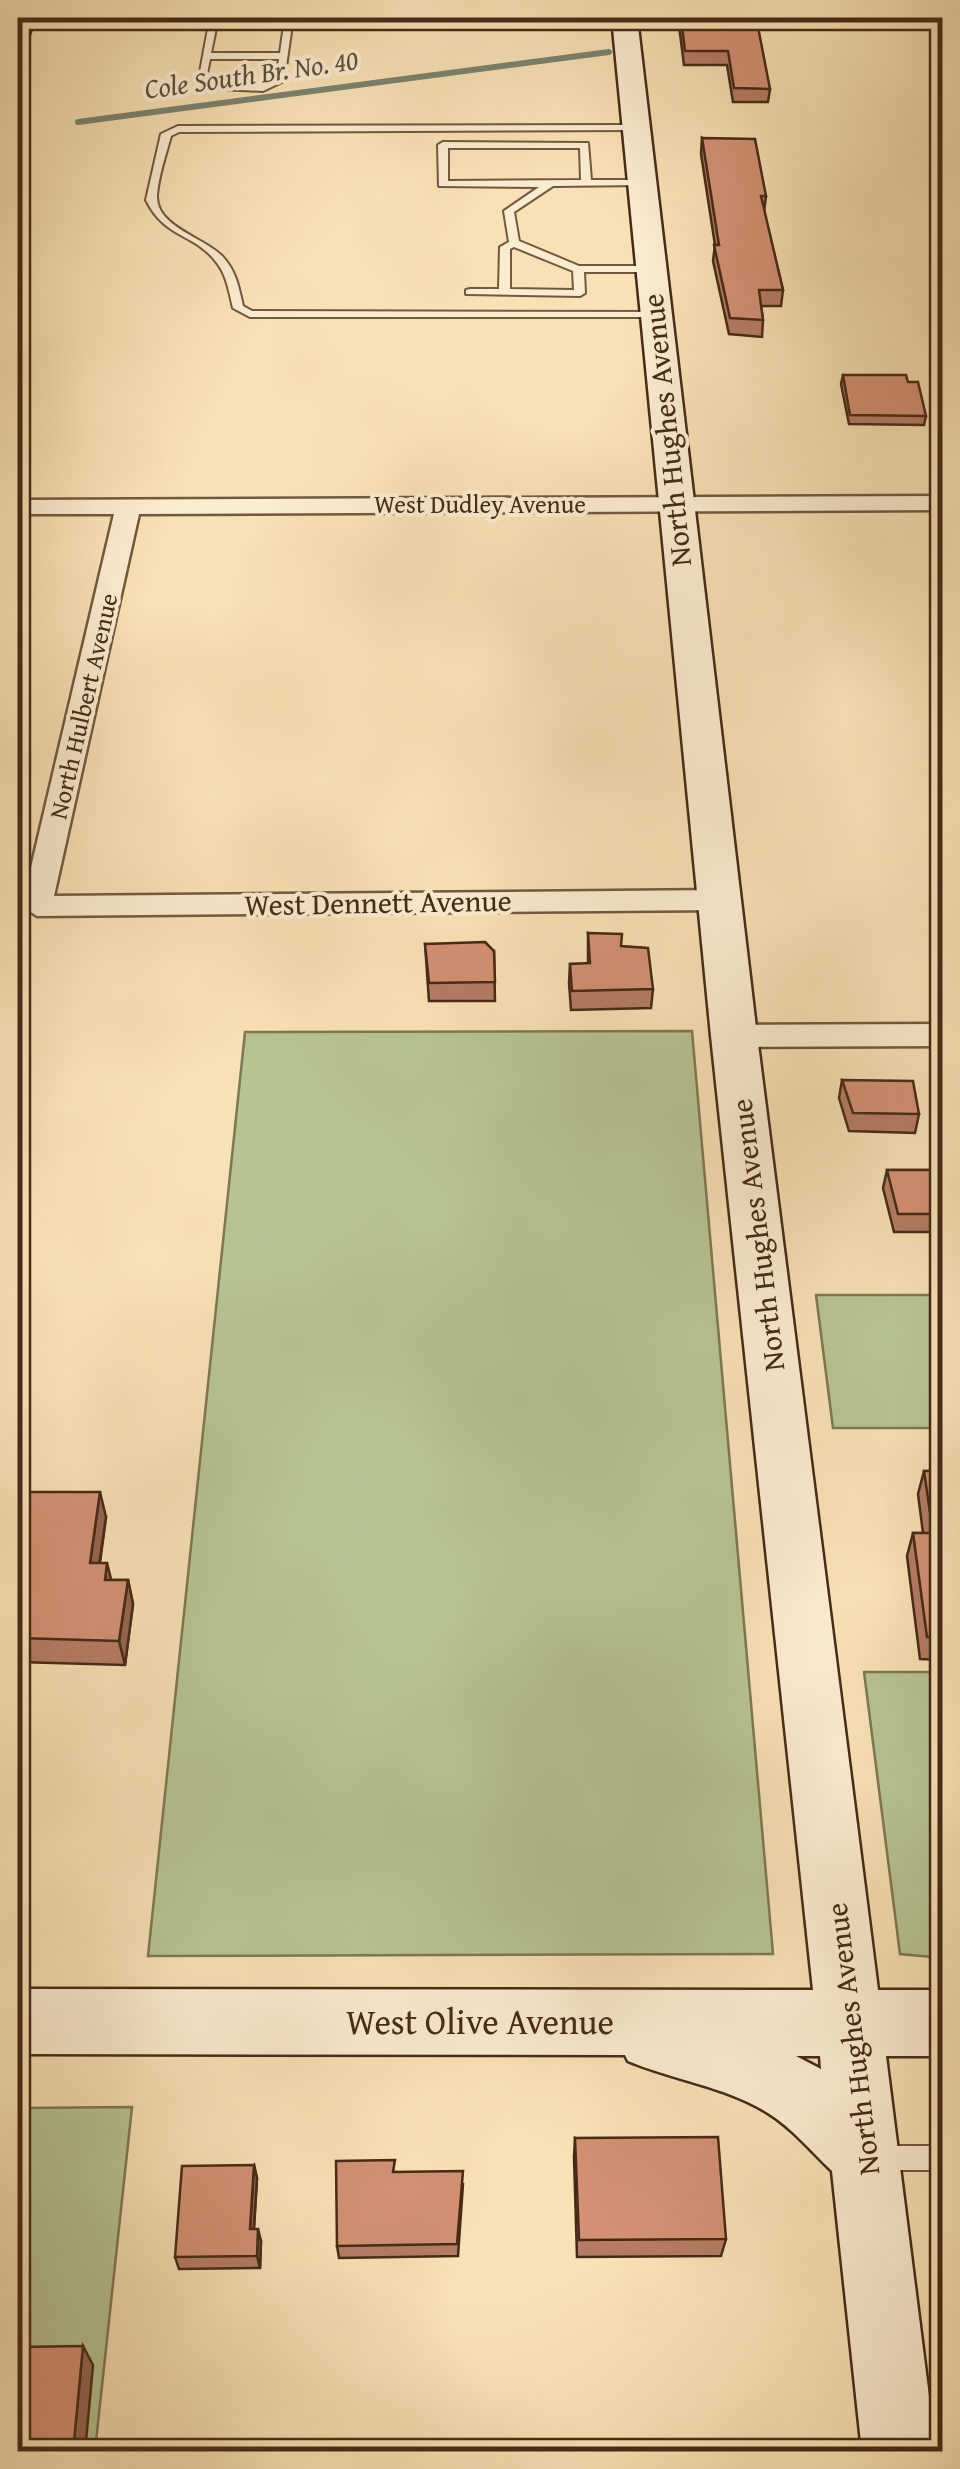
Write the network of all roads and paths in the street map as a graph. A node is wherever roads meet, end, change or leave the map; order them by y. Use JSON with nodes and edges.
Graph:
{"nodes":[{"id":1,"x":214,"y":18,"type":"edge"},
{"id":2,"x":289,"y":18,"type":"edge"},
{"id":3,"x":624,"y":18,"type":"edge"},
{"id":4,"x":206,"y":56,"type":"junction"},
{"id":5,"x":283,"y":56,"type":"junction"},
{"id":6,"x":635,"y":128,"type":"junction"},
{"id":7,"x":586,"y":183,"type":"junction"},
{"id":8,"x":641,"y":183,"type":"junction"},
{"id":9,"x":550,"y":184,"type":"junction"},
{"id":10,"x":514,"y":243,"type":"junction"},
{"id":11,"x":650,"y":268,"type":"junction"},
{"id":12,"x":578,"y":270,"type":"junction"},
{"id":13,"x":470,"y":292,"type":"dead end"},
{"id":14,"x":504,"y":293,"type":"junction"},
{"id":15,"x":655,"y":314,"type":"junction"},
{"id":16,"x":942,"y":503,"type":"edge"},
{"id":17,"x":675,"y":504,"type":"junction"},
{"id":18,"x":128,"y":506,"type":"junction"},
{"id":19,"x":18,"y":507,"type":"edge"},
{"id":20,"x":719,"y":900,"type":"junction"},
{"id":21,"x":38,"y":906,"type":"joint"},
{"id":22,"x":942,"y":1035,"type":"edge"},
{"id":23,"x":734,"y":1036,"type":"junction"},
{"id":24,"x":18,"y":2022,"type":"edge"},
{"id":25,"x":598,"y":2022,"type":"junction"},
{"id":26,"x":852,"y":2023,"type":"junction"},
{"id":27,"x":942,"y":2023,"type":"edge"},
{"id":28,"x":867,"y":2158,"type":"junction"},
{"id":29,"x":942,"y":2158,"type":"edge"},
{"id":30,"x":907,"y":2434,"type":"edge"}],
"edges":[{"from":1,"to":4,"type":"lane"},
{"from":2,"to":5,"type":"lane"},
{"from":3,"to":6,"type":"street","name":"North Hughes Avenue"},
{"from":4,"to":5,"type":"lane"},
{"from":4,"to":5,"type":"lane"},
{"from":6,"to":8,"type":"street","name":"North Hughes Avenue"},
{"from":6,"to":15,"type":"lane"},
{"from":7,"to":8,"type":"lane"},
{"from":7,"to":9,"type":"lane"},
{"from":7,"to":9,"type":"lane"},
{"from":8,"to":11,"type":"street","name":"North Hughes Avenue"},
{"from":9,"to":10,"type":"lane"},
{"from":10,"to":12,"type":"lane"},
{"from":10,"to":14,"type":"lane"},
{"from":11,"to":12,"type":"lane"},
{"from":11,"to":15,"type":"street","name":"North Hughes Avenue"},
{"from":12,"to":14,"type":"lane"},
{"from":13,"to":14,"type":"lane"},
{"from":15,"to":17,"type":"street","name":"North Hughes Avenue"},
{"from":16,"to":17,"type":"street","name":"West Dudley Avenue"},
{"from":17,"to":18,"type":"street","name":"West Dudley Avenue"},
{"from":17,"to":20,"type":"street","name":"North Hughes Avenue"},
{"from":18,"to":19,"type":"street","name":"West Dudley Avenue"},
{"from":18,"to":21,"type":"street","name":"North Hulbert Avenue"},
{"from":20,"to":21,"type":"street","name":"West Dennett Avenue"},
{"from":20,"to":23,"type":"street","name":"North Hughes Avenue"},
{"from":22,"to":23,"type":"street"},
{"from":23,"to":26,"type":"street","name":"North Hughes Avenue"},
{"from":24,"to":25,"type":"street","name":"West Olive Avenue"},
{"from":25,"to":26,"type":"street","name":"West Olive Avenue"},
{"from":25,"to":28,"type":"street"},
{"from":26,"to":27,"type":"street","name":"West Olive Avenue"},
{"from":26,"to":28,"type":"street","name":"North Hughes Avenue"},
{"from":28,"to":29,"type":"lane"},
{"from":28,"to":30,"type":"street","name":"North Hughes Avenue"}]}
